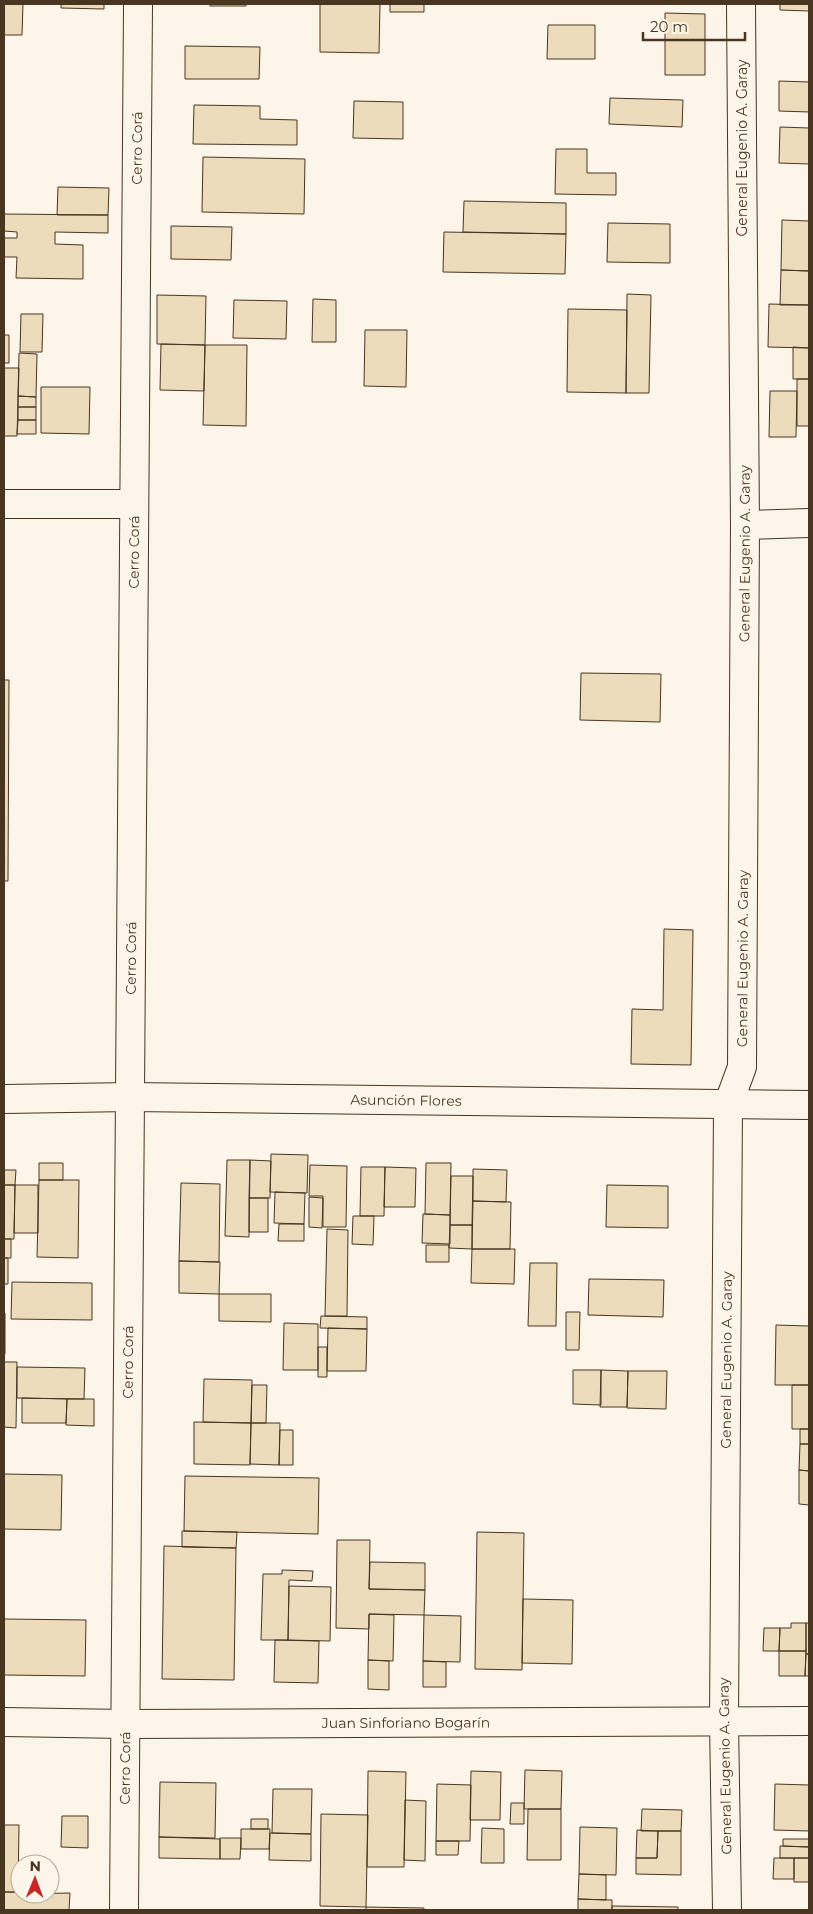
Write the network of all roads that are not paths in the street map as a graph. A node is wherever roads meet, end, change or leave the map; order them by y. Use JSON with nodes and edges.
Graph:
{"nodes":[{"id":1,"x":138,"y":4,"type":"edge"},
{"id":2,"x":741,"y":4,"type":"edge"},
{"id":3,"x":4,"y":504,"type":"edge"},
{"id":4,"x":134,"y":504,"type":"junction"},
{"id":5,"x":809,"y":523,"type":"edge"},
{"id":6,"x":744,"y":525,"type":"junction"},
{"id":7,"x":131,"y":1097,"type":"junction"},
{"id":8,"x":4,"y":1099,"type":"edge"},
{"id":9,"x":728,"y":1104,"type":"junction"},
{"id":10,"x":809,"y":1105,"type":"edge"},
{"id":11,"x":724,"y":1721,"type":"junction"},
{"id":12,"x":809,"y":1721,"type":"edge"},
{"id":13,"x":4,"y":1722,"type":"edge"},
{"id":14,"x":125,"y":1724,"type":"junction"},
{"id":15,"x":124,"y":1910,"type":"edge"},
{"id":16,"x":727,"y":1910,"type":"edge"}],
"edges":[{"from":1,"to":4,"type":"street","name":"Cerro Corá"},
{"from":2,"to":6,"type":"street","name":"General Eugenio A. Garay"},
{"from":3,"to":4,"type":"street"},
{"from":4,"to":7,"type":"street","name":"Cerro Corá"},
{"from":5,"to":6,"type":"street"},
{"from":6,"to":9,"type":"street","name":"General Eugenio A. Garay"},
{"from":7,"to":8,"type":"street","name":"Asunción Flores"},
{"from":7,"to":9,"type":"street","name":"Asunción Flores"},
{"from":7,"to":14,"type":"street","name":"Cerro Corá"},
{"from":9,"to":10,"type":"street","name":"Asunción Flores"},
{"from":9,"to":11,"type":"street","name":"General Eugenio A. Garay"},
{"from":11,"to":12,"type":"street","name":"Juan Sinforiano Bogarín"},
{"from":11,"to":14,"type":"street","name":"Juan Sinforiano Bogarín"},
{"from":11,"to":16,"type":"street","name":"General Eugenio A. Garay"},
{"from":13,"to":14,"type":"street","name":"Juan Sinforiano Bogarín"},
{"from":14,"to":15,"type":"street","name":"Cerro Corá"}]}
